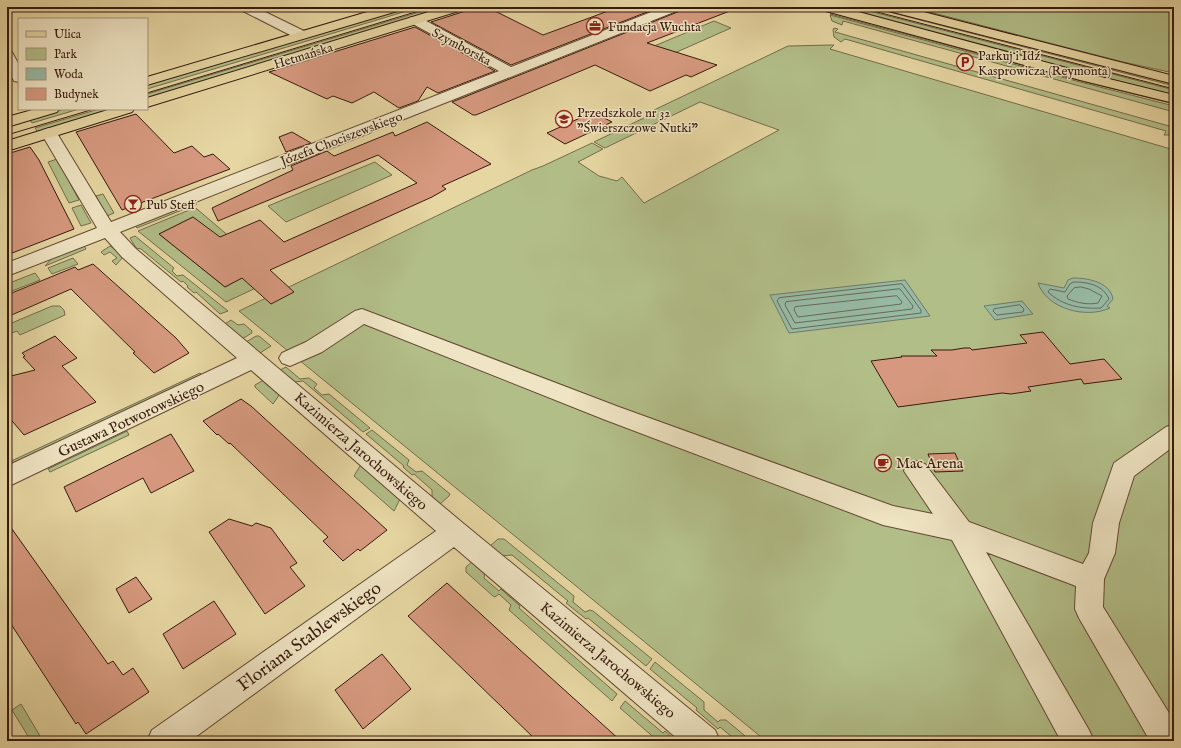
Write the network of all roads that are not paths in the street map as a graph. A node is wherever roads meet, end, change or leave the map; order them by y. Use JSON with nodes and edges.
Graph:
{"nodes":[{"id":1,"x":245,"y":7,"type":"edge"},
{"id":2,"x":397,"y":7,"type":"edge"},
{"id":3,"x":458,"y":7,"type":"edge"},
{"id":4,"x":675,"y":7,"type":"edge"},
{"id":5,"x":889,"y":7,"type":"edge"},
{"id":6,"x":832,"y":8,"type":"edge"},
{"id":7,"x":415,"y":20,"type":"junction"},
{"id":8,"x":301,"y":35,"type":"junction"},
{"id":9,"x":7,"y":55,"type":"edge"},
{"id":10,"x":510,"y":72,"type":"junction"},
{"id":11,"x":18,"y":76,"type":"edge"},
{"id":12,"x":1174,"y":80,"type":"edge"},
{"id":13,"x":148,"y":81,"type":"edge"},
{"id":14,"x":1174,"y":99,"type":"edge"},
{"id":15,"x":148,"y":103,"type":"edge"},
{"id":16,"x":124,"y":110,"type":"edge"},
{"id":17,"x":36,"y":111,"type":"edge"},
{"id":18,"x":7,"y":122,"type":"edge"},
{"id":19,"x":49,"y":133,"type":"junction"},
{"id":20,"x":7,"y":146,"type":"edge"},
{"id":21,"x":108,"y":230,"type":"junction"},
{"id":22,"x":7,"y":270,"type":"edge"},
{"id":23,"x":290,"y":358,"type":"dead end"},
{"id":24,"x":254,"y":359,"type":"junction"},
{"id":25,"x":1174,"y":433,"type":"edge"},
{"id":26,"x":916,"y":471,"type":"dead end"},
{"id":27,"x":7,"y":477,"type":"edge"},
{"id":28,"x":960,"y":530,"type":"junction"},
{"id":29,"x":455,"y":532,"type":"junction"},
{"id":30,"x":1090,"y":579,"type":"junction"},
{"id":31,"x":163,"y":741,"type":"edge"},
{"id":32,"x":704,"y":741,"type":"edge"},
{"id":33,"x":1078,"y":741,"type":"edge"},
{"id":34,"x":1168,"y":741,"type":"edge"}],
"edges":[{"from":1,"to":8,"type":"street"},
{"from":2,"to":8,"type":"main road","name":"Hetmańska"},
{"from":3,"to":7,"type":"main road","name":"Hetmańska"},
{"from":4,"to":10,"type":"street","name":"Józefa Chociszewskiego"},
{"from":5,"to":12,"type":"main road"},
{"from":6,"to":14,"type":"main road"},
{"from":7,"to":10,"type":"street","name":"Szymborska"},
{"from":7,"to":15,"type":"main road","name":"Hetmańska"},
{"from":8,"to":13,"type":"main road","name":"Hetmańska"},
{"from":9,"to":11,"type":"street"},
{"from":10,"to":21,"type":"street","name":"Józefa Chociszewskiego"},
{"from":16,"to":19,"type":"main road"},
{"from":17,"to":18,"type":"main road"},
{"from":19,"to":20,"type":"main road"},
{"from":19,"to":21,"type":"street","name":"Kazimierza Jarochowskiego"},
{"from":21,"to":22,"type":"street","name":"Józefa Chociszewskiego"},
{"from":21,"to":24,"type":"street","name":"Kazimierza Jarochowskiego"},
{"from":23,"to":28,"type":"street"},
{"from":24,"to":27,"type":"street","name":"Gustawa Potworowskiego"},
{"from":24,"to":29,"type":"street","name":"Kazimierza Jarochowskiego"},
{"from":25,"to":30,"type":"street"},
{"from":26,"to":28,"type":"street"},
{"from":28,"to":30,"type":"street"},
{"from":28,"to":33,"type":"street"},
{"from":29,"to":31,"type":"street","name":"Floriana Stablewskiego"},
{"from":29,"to":32,"type":"street","name":"Kazimierza Jarochowskiego"},
{"from":30,"to":34,"type":"street"}]}
